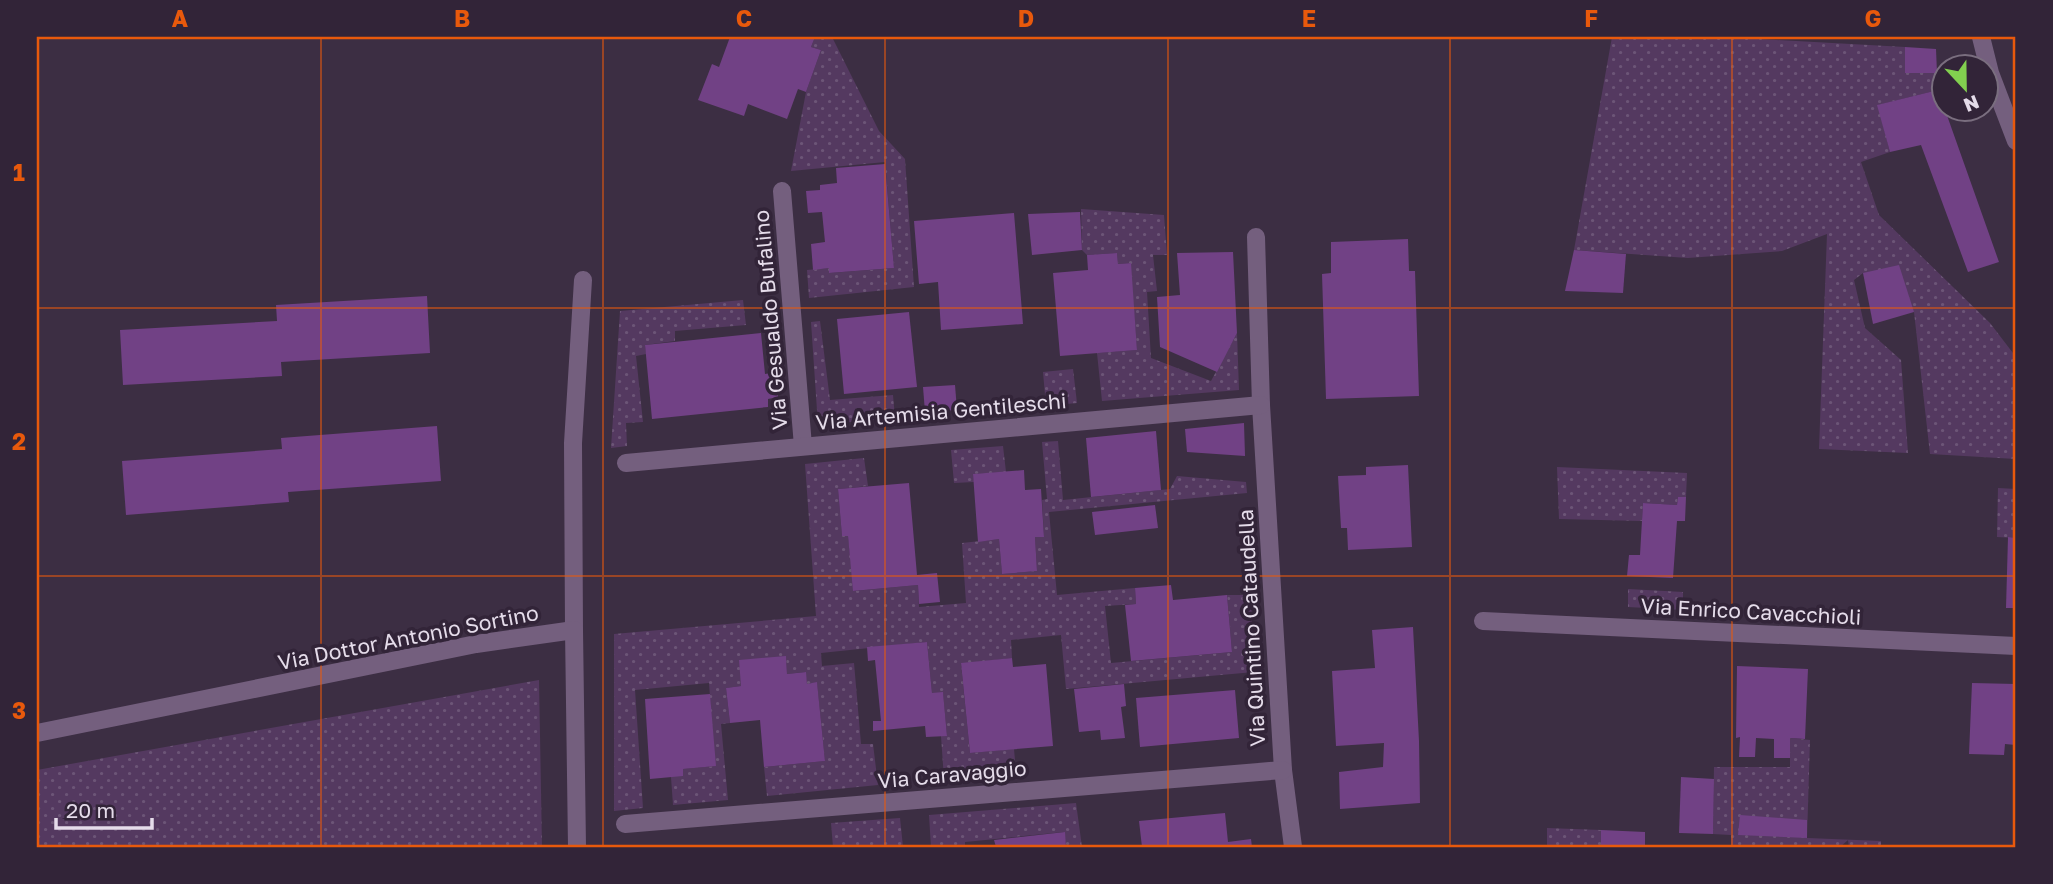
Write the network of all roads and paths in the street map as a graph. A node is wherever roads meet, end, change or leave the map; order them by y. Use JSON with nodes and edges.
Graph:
{"nodes":[{"id":1,"x":1981,"y":37,"type":"edge"},
{"id":2,"x":2016,"y":142,"type":"edge"},
{"id":3,"x":782,"y":191,"type":"dead end"},
{"id":4,"x":1256,"y":237,"type":"dead end"},
{"id":5,"x":583,"y":280,"type":"dead end"},
{"id":6,"x":1261,"y":405,"type":"junction"},
{"id":7,"x":803,"y":446,"type":"junction"},
{"id":8,"x":626,"y":463,"type":"dead end"},
{"id":9,"x":1483,"y":621,"type":"dead end"},
{"id":10,"x":574,"y":630,"type":"junction"},
{"id":11,"x":2016,"y":646,"type":"edge"},
{"id":12,"x":37,"y":733,"type":"edge"},
{"id":13,"x":1283,"y":770,"type":"junction"},
{"id":14,"x":625,"y":824,"type":"dead end"},
{"id":15,"x":577,"y":847,"type":"edge"},
{"id":16,"x":1293,"y":847,"type":"edge"}],
"edges":[{"from":1,"to":2,"type":"street"},
{"from":3,"to":7,"type":"street","name":"Via Gesualdo Bufalino"},
{"from":4,"to":6,"type":"street","name":"Via Quintino Cataudella"},
{"from":5,"to":10,"type":"street"},
{"from":6,"to":7,"type":"street","name":"Via Artemisia Gentileschi"},
{"from":6,"to":13,"type":"street","name":"Via Quintino Cataudella"},
{"from":7,"to":8,"type":"street","name":"Via Artemisia Gentileschi"},
{"from":9,"to":11,"type":"street","name":"Via Enrico Cavacchioli"},
{"from":10,"to":12,"type":"street","name":"Via Dottor Antonio Sortino"},
{"from":10,"to":15,"type":"street"},
{"from":13,"to":14,"type":"street","name":"Via Caravaggio"},
{"from":13,"to":16,"type":"street","name":"Via Quintino Cataudella"}]}
